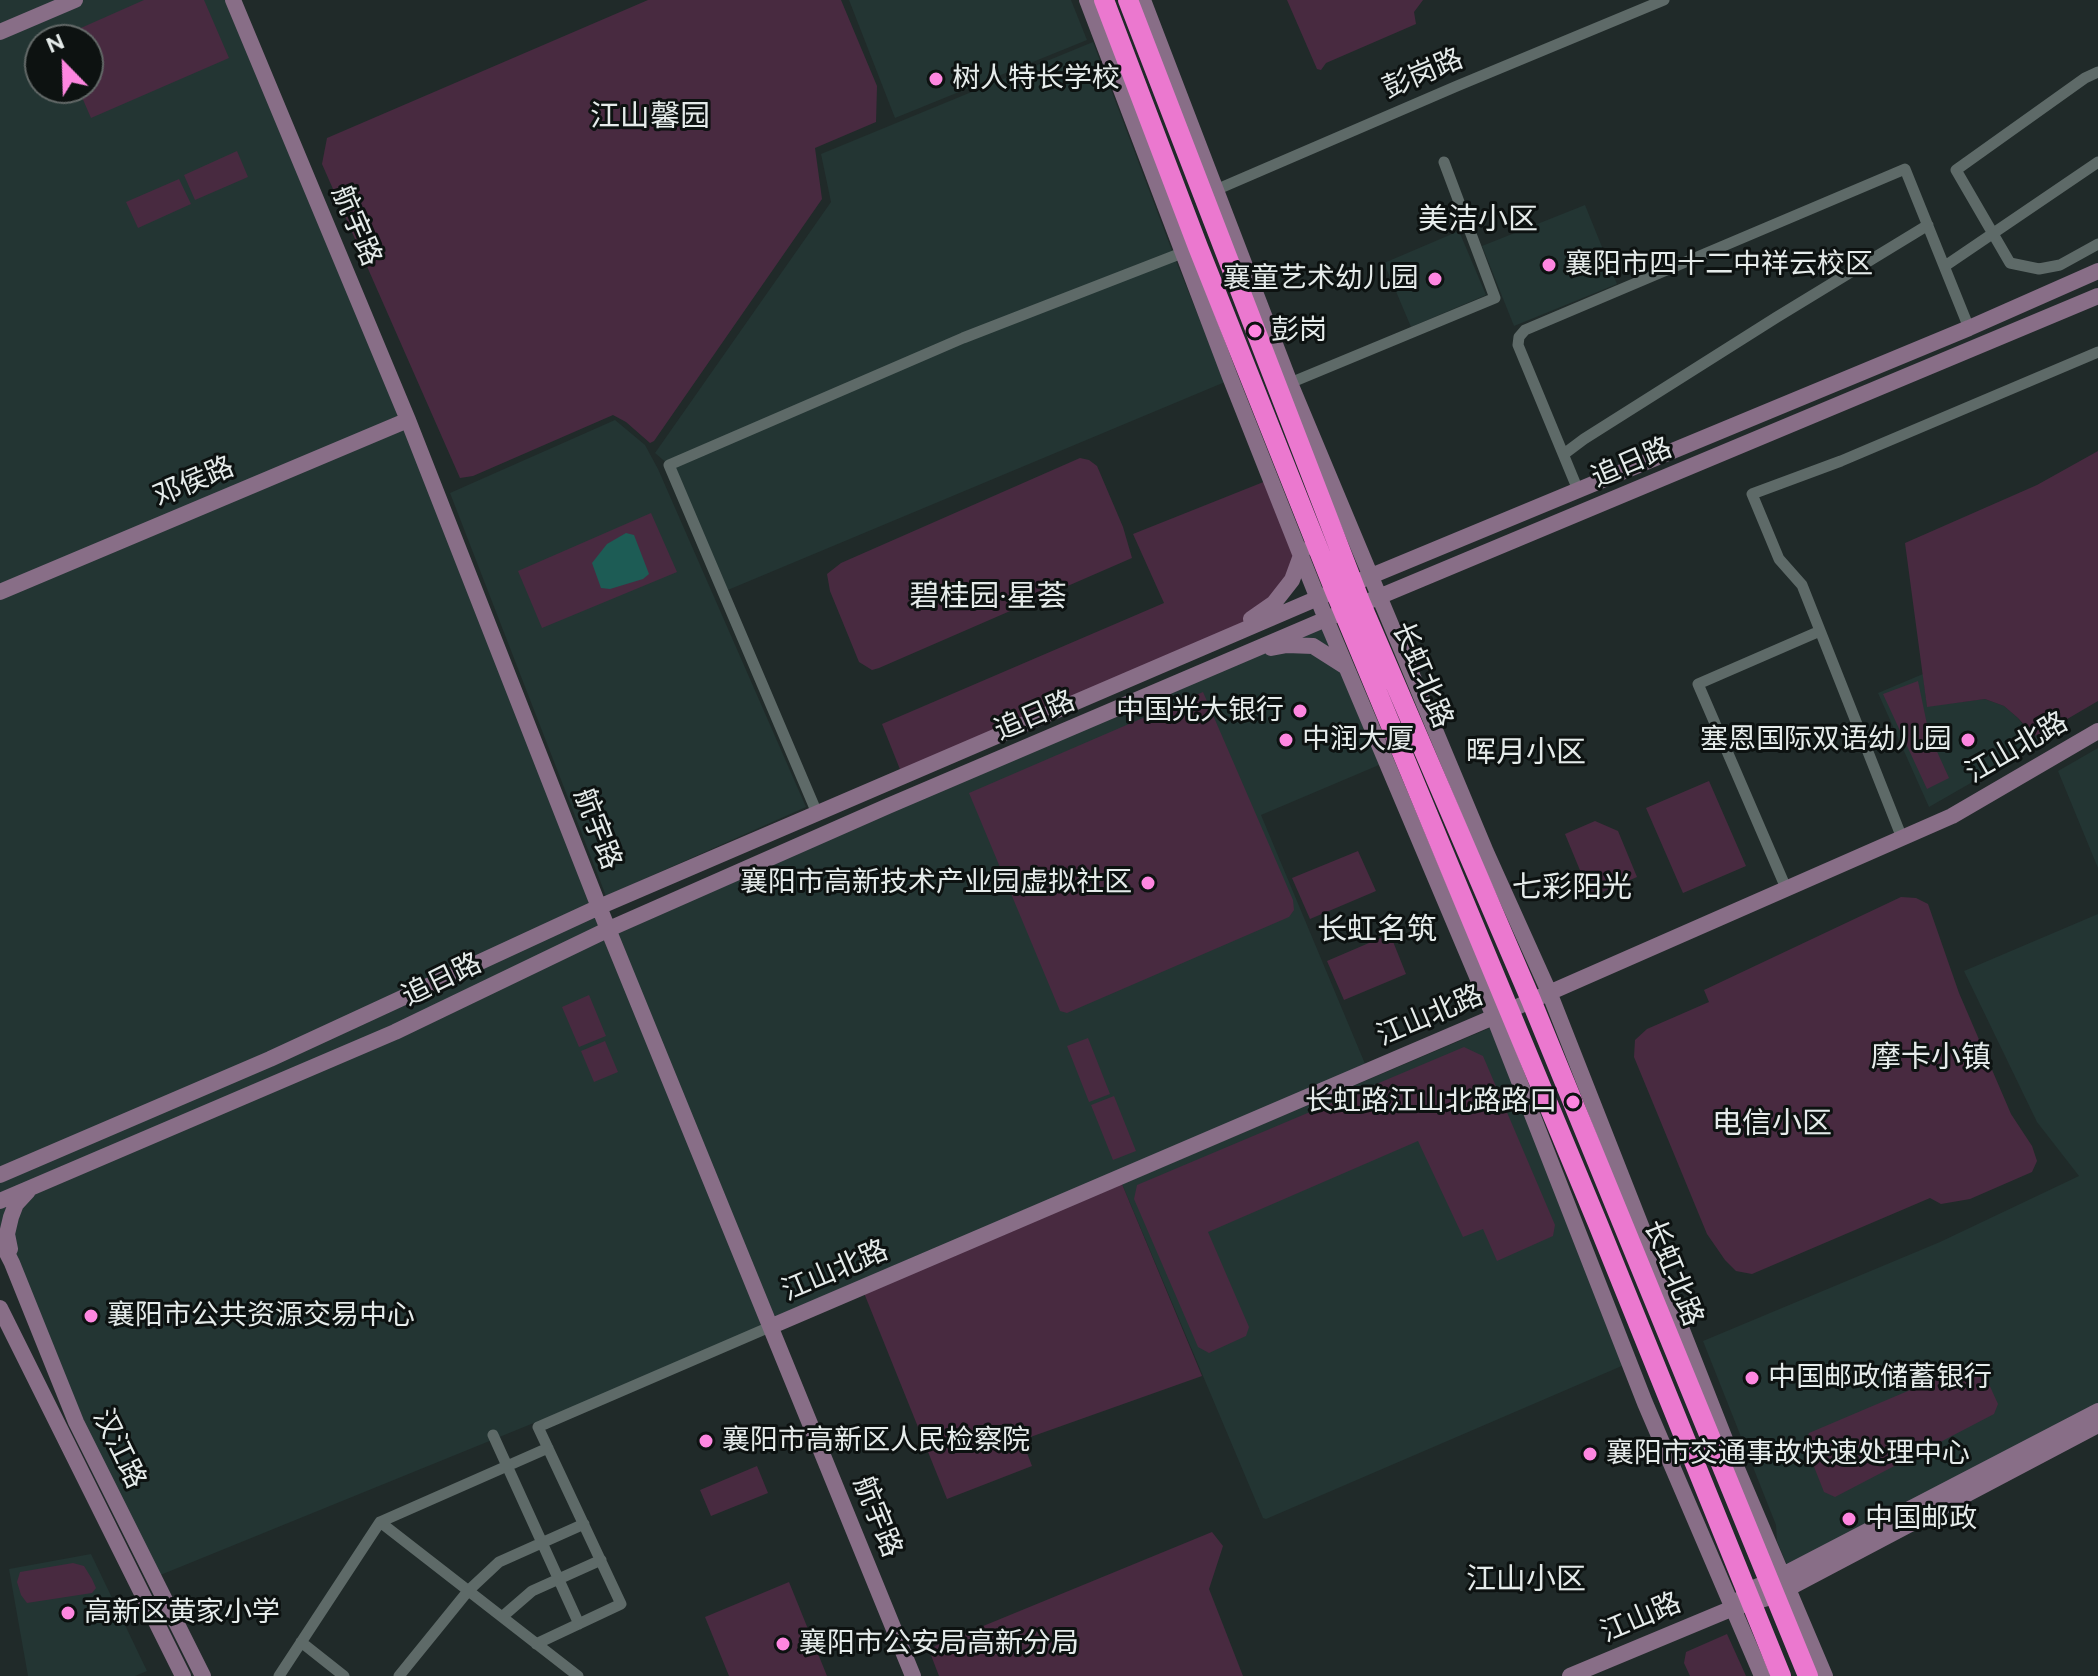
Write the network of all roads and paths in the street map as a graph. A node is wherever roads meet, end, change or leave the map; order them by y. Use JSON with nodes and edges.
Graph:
{"nodes":[{"id":1,"x":75,"y":0,"type":"edge"},
{"id":2,"x":233,"y":0,"type":"edge"},
{"id":3,"x":1087,"y":0,"type":"edge"},
{"id":4,"x":1104,"y":0,"type":"edge"},
{"id":5,"x":1128,"y":0,"type":"edge"},
{"id":6,"x":1143,"y":0,"type":"edge"},
{"id":7,"x":1664,"y":0,"type":"edge"},
{"id":8,"x":0,"y":32,"type":"edge"},
{"id":9,"x":2098,"y":72,"type":"edge"},
{"id":10,"x":1444,"y":162,"type":"dead end"},
{"id":11,"x":2098,"y":162,"type":"edge"},
{"id":12,"x":1210,"y":193,"type":"junction"},
{"id":13,"x":1928,"y":225,"type":"junction"},
{"id":14,"x":1995,"y":233,"type":"junction"},
{"id":15,"x":2098,"y":244,"type":"edge"},
{"id":16,"x":1190,"y":250,"type":"junction"},
{"id":17,"x":1945,"y":266,"type":"junction"},
{"id":18,"x":2098,"y":271,"type":"edge"},
{"id":19,"x":2098,"y":296,"type":"edge"},
{"id":20,"x":1969,"y":328,"type":"junction"},
{"id":21,"x":2098,"y":352,"type":"edge"},
{"id":22,"x":1290,"y":383,"type":"junction"},
{"id":23,"x":408,"y":420,"type":"junction"},
{"id":24,"x":1564,"y":454,"type":"junction"},
{"id":25,"x":1578,"y":490,"type":"junction"},
{"id":26,"x":1297,"y":493,"type":"junction"},
{"id":27,"x":1302,"y":556,"type":"junction"},
{"id":28,"x":1345,"y":587,"type":"junction"},
{"id":29,"x":0,"y":592,"type":"edge"},
{"id":30,"x":1353,"y":608,"type":"junction"},
{"id":31,"x":1820,"y":631,"type":"junction"},
{"id":32,"x":1225,"y":638,"type":"junction"},
{"id":33,"x":1239,"y":656,"type":"junction"},
{"id":34,"x":1347,"y":668,"type":"junction"},
{"id":35,"x":1378,"y":693,"type":"junction"},
{"id":36,"x":2098,"y":731,"type":"edge"},
{"id":37,"x":817,"y":813,"type":"junction"},
{"id":38,"x":1902,"y":838,"type":"junction"},
{"id":39,"x":1786,"y":888,"type":"junction"},
{"id":40,"x":599,"y":907,"type":"junction"},
{"id":41,"x":609,"y":929,"type":"junction"},
{"id":42,"x":1540,"y":996,"type":"junction"},
{"id":43,"x":1502,"y":1014,"type":"junction"},
{"id":44,"x":5,"y":1171,"type":"edge"},
{"id":45,"x":29,"y":1189,"type":"junction"},
{"id":46,"x":0,"y":1201,"type":"edge"},
{"id":47,"x":0,"y":1239,"type":"edge"},
{"id":48,"x":12,"y":1263,"type":"junction"},
{"id":49,"x":0,"y":1308,"type":"edge"},
{"id":50,"x":772,"y":1326,"type":"junction"},
{"id":51,"x":2098,"y":1411,"type":"edge"},
{"id":52,"x":2098,"y":1425,"type":"edge"},
{"id":53,"x":493,"y":1435,"type":"dead end"},
{"id":54,"x":548,"y":1448,"type":"junction"},
{"id":55,"x":507,"y":1465,"type":"junction"},
{"id":56,"x":380,"y":1522,"type":"junction"},
{"id":57,"x":584,"y":1524,"type":"junction"},
{"id":58,"x":542,"y":1543,"type":"junction"},
{"id":59,"x":601,"y":1560,"type":"junction"},
{"id":60,"x":559,"y":1578,"type":"junction"},
{"id":61,"x":1779,"y":1585,"type":"junction"},
{"id":62,"x":468,"y":1591,"type":"junction"},
{"id":63,"x":1745,"y":1601,"type":"junction"},
{"id":64,"x":502,"y":1617,"type":"junction"},
{"id":65,"x":579,"y":1624,"type":"junction"},
{"id":66,"x":301,"y":1642,"type":"junction"},
{"id":67,"x":536,"y":1644,"type":"junction"},
{"id":68,"x":575,"y":1675,"type":"edge"},
{"id":69,"x":183,"y":1676,"type":"edge"},
{"id":70,"x":203,"y":1676,"type":"edge"},
{"id":71,"x":279,"y":1676,"type":"edge"},
{"id":72,"x":344,"y":1676,"type":"edge"},
{"id":73,"x":399,"y":1676,"type":"edge"},
{"id":74,"x":913,"y":1676,"type":"edge"},
{"id":75,"x":1570,"y":1676,"type":"edge"},
{"id":76,"x":1762,"y":1676,"type":"edge"},
{"id":77,"x":1781,"y":1676,"type":"edge"},
{"id":78,"x":1808,"y":1676,"type":"edge"},
{"id":79,"x":1825,"y":1676,"type":"edge"}],
"edges":[{"from":1,"to":8,"type":"street"},
{"from":2,"to":23,"type":"street","name":"航宇路"},
{"from":3,"to":16,"type":"street"},
{"from":4,"to":16,"type":"highway","name":"长虹北路"},
{"from":5,"to":12,"type":"highway","name":"长虹北路"},
{"from":6,"to":12,"type":"street"},
{"from":7,"to":12,"type":"street","name":"彭岗路"},
{"from":9,"to":14,"type":"street"},
{"from":10,"to":22,"type":"street"},
{"from":11,"to":14,"type":"street"},
{"from":12,"to":22,"type":"street"},
{"from":12,"to":28,"type":"highway","name":"长虹北路"},
{"from":13,"to":17,"type":"street"},
{"from":13,"to":24,"type":"street"},
{"from":13,"to":24,"type":"street"},
{"from":14,"to":15,"type":"street"},
{"from":14,"to":17,"type":"street"},
{"from":16,"to":26,"type":"highway","name":"长虹北路"},
{"from":16,"to":27,"type":"street"},
{"from":16,"to":37,"type":"street"},
{"from":17,"to":20,"type":"street"},
{"from":18,"to":20,"type":"street","name":"追日路"},
{"from":19,"to":30,"type":"street","name":"追日路"},
{"from":20,"to":25,"type":"street","name":"追日路"},
{"from":21,"to":31,"type":"street"},
{"from":22,"to":28,"type":"street"},
{"from":23,"to":29,"type":"street","name":"邓侯路"},
{"from":23,"to":40,"type":"street","name":"航宇路"},
{"from":24,"to":25,"type":"street"},
{"from":25,"to":28,"type":"street","name":"追日路"},
{"from":26,"to":27,"type":"street"},
{"from":26,"to":28,"type":"highway","name":"长虹北路"},
{"from":27,"to":28,"type":"street"},
{"from":27,"to":32,"type":"street"},
{"from":28,"to":30,"type":"highway","name":"长虹北路"},
{"from":28,"to":30,"type":"street"},
{"from":28,"to":32,"type":"street","name":"追日路"},
{"from":30,"to":33,"type":"street","name":"追日路"},
{"from":30,"to":34,"type":"street"},
{"from":30,"to":35,"type":"highway","name":"长虹北路"},
{"from":30,"to":42,"type":"highway","name":"长虹北路"},
{"from":31,"to":38,"type":"street"},
{"from":31,"to":39,"type":"street"},
{"from":32,"to":37,"type":"street","name":"追日路"},
{"from":33,"to":34,"type":"street"},
{"from":33,"to":41,"type":"street","name":"追日路"},
{"from":34,"to":35,"type":"street"},
{"from":34,"to":43,"type":"street"},
{"from":35,"to":43,"type":"highway","name":"长虹北路"},
{"from":36,"to":38,"type":"street","name":"江山北路"},
{"from":37,"to":40,"type":"street","name":"追日路"},
{"from":38,"to":39,"type":"street","name":"江山北路"},
{"from":39,"to":42,"type":"street","name":"江山北路"},
{"from":40,"to":41,"type":"street","name":"航宇路"},
{"from":40,"to":44,"type":"street","name":"追日路"},
{"from":41,"to":45,"type":"street","name":"追日路"},
{"from":41,"to":50,"type":"street","name":"航宇路"},
{"from":42,"to":43,"type":"street","name":"江山北路"},
{"from":42,"to":61,"type":"highway","name":"长虹北路"},
{"from":43,"to":50,"type":"street","name":"江山北路"},
{"from":43,"to":63,"type":"highway","name":"长虹北路"},
{"from":45,"to":46,"type":"street","name":"追日路"},
{"from":45,"to":48,"type":"street"},
{"from":47,"to":48,"type":"street","name":"汉江路"},
{"from":48,"to":70,"type":"street","name":"汉江路"},
{"from":49,"to":69,"type":"street","name":"汉江路"},
{"from":50,"to":54,"type":"street"},
{"from":50,"to":74,"type":"street","name":"航宇路"},
{"from":51,"to":61,"type":"street"},
{"from":52,"to":61,"type":"street"},
{"from":53,"to":55,"type":"street"},
{"from":54,"to":55,"type":"street"},
{"from":54,"to":57,"type":"street"},
{"from":55,"to":56,"type":"street"},
{"from":55,"to":58,"type":"street"},
{"from":56,"to":62,"type":"street"},
{"from":56,"to":66,"type":"street"},
{"from":57,"to":58,"type":"street"},
{"from":57,"to":59,"type":"street"},
{"from":58,"to":60,"type":"street"},
{"from":58,"to":62,"type":"street"},
{"from":59,"to":60,"type":"street"},
{"from":59,"to":65,"type":"street"},
{"from":60,"to":64,"type":"street"},
{"from":60,"to":65,"type":"street"},
{"from":61,"to":63,"type":"street","name":"江山路"},
{"from":61,"to":78,"type":"highway","name":"长虹北路"},
{"from":61,"to":79,"type":"street"},
{"from":62,"to":64,"type":"street"},
{"from":62,"to":73,"type":"street"},
{"from":63,"to":75,"type":"street","name":"江山路"},
{"from":63,"to":76,"type":"street"},
{"from":63,"to":77,"type":"highway","name":"长虹北路"},
{"from":64,"to":67,"type":"street"},
{"from":65,"to":67,"type":"street"},
{"from":66,"to":71,"type":"street"},
{"from":66,"to":72,"type":"street"},
{"from":67,"to":68,"type":"street"}]}
